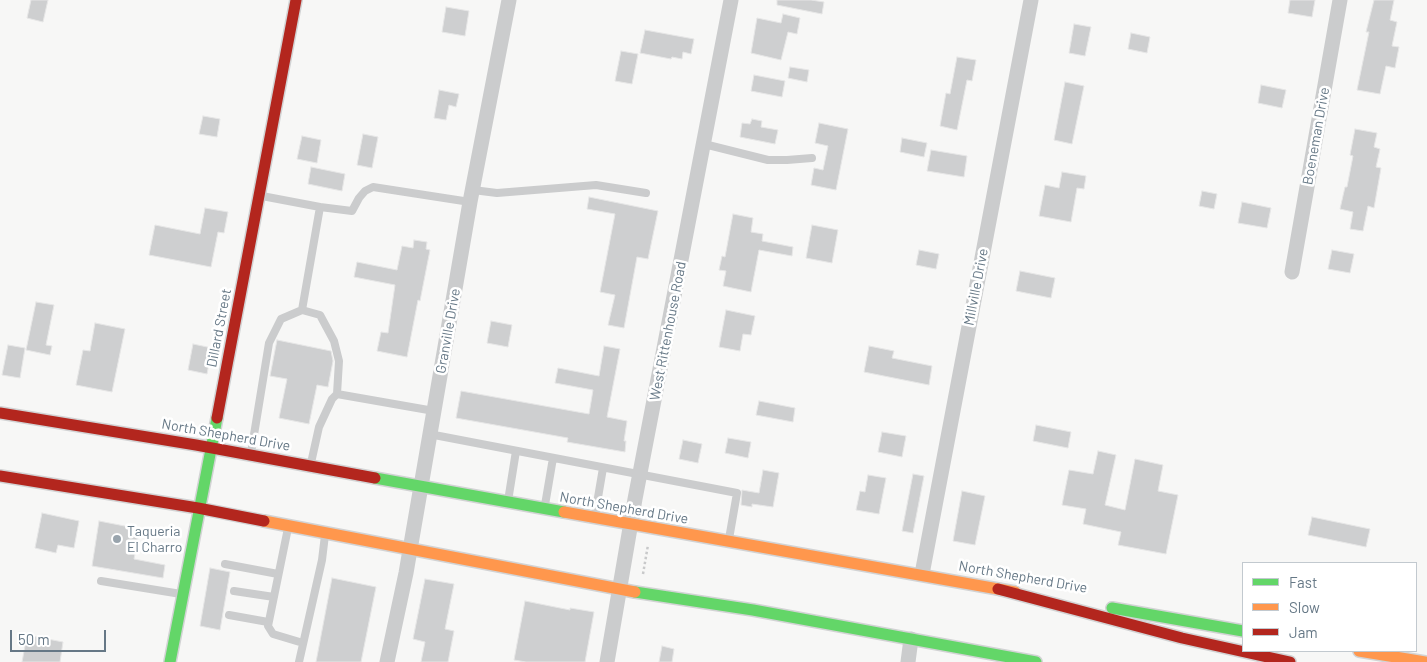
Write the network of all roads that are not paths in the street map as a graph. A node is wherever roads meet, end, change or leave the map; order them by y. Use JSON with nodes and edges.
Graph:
{"nodes":[{"id":1,"x":296,"y":0,"type":"edge"},
{"id":2,"x":509,"y":0,"type":"edge"},
{"id":3,"x":731,"y":0,"type":"edge"},
{"id":4,"x":1031,"y":0,"type":"edge"},
{"id":5,"x":1340,"y":0,"type":"edge"},
{"id":6,"x":704,"y":144,"type":"junction"},
{"id":7,"x":812,"y":158,"type":"dead end"},
{"id":8,"x":646,"y":193,"type":"dead end"},
{"id":9,"x":260,"y":196,"type":"junction"},
{"id":10,"x":472,"y":196,"type":"junction"},
{"id":11,"x":320,"y":207,"type":"junction"},
{"id":12,"x":1292,"y":272,"type":"dead end"},
{"id":13,"x":302,"y":310,"type":"junction"},
{"id":14,"x":337,"y":394,"type":"junction"},
{"id":15,"x":434,"y":411,"type":"junction"},
{"id":16,"x":0,"y":413,"type":"edge"},
{"id":17,"x":430,"y":434,"type":"junction"},
{"id":18,"x":212,"y":448,"type":"junction"},
{"id":19,"x":516,"y":451,"type":"junction"},
{"id":20,"x":251,"y":455,"type":"junction"},
{"id":21,"x":553,"y":458,"type":"junction"},
{"id":22,"x":310,"y":466,"type":"junction"},
{"id":23,"x":602,"y":468,"type":"junction"},
{"id":24,"x":640,"y":475,"type":"junction"},
{"id":25,"x":0,"y":476,"type":"edge"},
{"id":26,"x":420,"y":487,"type":"junction"},
{"id":27,"x":508,"y":502,"type":"junction"},
{"id":28,"x":198,"y":508,"type":"junction"},
{"id":29,"x":544,"y":509,"type":"junction"},
{"id":30,"x":595,"y":518,"type":"junction"},
{"id":31,"x":631,"y":524,"type":"junction"},
{"id":32,"x":288,"y":526,"type":"junction"},
{"id":33,"x":325,"y":533,"type":"junction"},
{"id":34,"x":728,"y":541,"type":"junction"},
{"id":35,"x":410,"y":550,"type":"junction"},
{"id":36,"x":225,"y":564,"type":"dead end"},
{"id":37,"x":278,"y":574,"type":"junction"},
{"id":38,"x":922,"y":574,"type":"junction"},
{"id":39,"x":101,"y":581,"type":"dead end"},
{"id":40,"x":998,"y":589,"type":"junction"},
{"id":41,"x":620,"y":590,"type":"junction"},
{"id":42,"x":234,"y":591,"type":"dead end"},
{"id":43,"x":182,"y":595,"type":"junction"},
{"id":44,"x":274,"y":597,"type":"junction"},
{"id":45,"x":229,"y":615,"type":"dead end"},
{"id":46,"x":268,"y":622,"type":"junction"},
{"id":47,"x":1242,"y":631,"type":"edge"},
{"id":48,"x":912,"y":639,"type":"junction"},
{"id":49,"x":303,"y":643,"type":"junction"},
{"id":50,"x":1242,"y":651,"type":"edge"},
{"id":51,"x":1245,"y":652,"type":"edge"},
{"id":52,"x":1365,"y":652,"type":"edge"},
{"id":53,"x":1003,"y":659,"type":"edge"},
{"id":54,"x":170,"y":662,"type":"edge"},
{"id":55,"x":299,"y":662,"type":"edge"},
{"id":56,"x":387,"y":662,"type":"edge"},
{"id":57,"x":607,"y":662,"type":"edge"},
{"id":58,"x":908,"y":662,"type":"edge"},
{"id":59,"x":1036,"y":662,"type":"edge"},
{"id":60,"x":1290,"y":662,"type":"edge"},
{"id":61,"x":1425,"y":662,"type":"edge"}],
"edges":[{"from":1,"to":9,"type":"main road","name":"Dillard Street"},
{"from":2,"to":10,"type":"street","name":"Granville Drive"},
{"from":3,"to":6,"type":"street","name":"West Rittenhouse Road"},
{"from":4,"to":38,"type":"street","name":"Millville Drive"},
{"from":5,"to":12,"type":"street","name":"Boeneman Drive"},
{"from":6,"to":7,"type":"lane"},
{"from":6,"to":24,"type":"street","name":"West Rittenhouse Road"},
{"from":8,"to":10,"type":"lane"},
{"from":9,"to":11,"type":"lane"},
{"from":9,"to":18,"type":"main road","name":"Dillard Street"},
{"from":10,"to":11,"type":"lane"},
{"from":10,"to":15,"type":"street","name":"Granville Drive"},
{"from":11,"to":13,"type":"lane"},
{"from":13,"to":14,"type":"lane"},
{"from":13,"to":20,"type":"lane"},
{"from":14,"to":15,"type":"lane"},
{"from":14,"to":22,"type":"lane"},
{"from":15,"to":17,"type":"street","name":"Granville Drive"},
{"from":16,"to":18,"type":"main road","name":"North Shepherd Drive"},
{"from":17,"to":19,"type":"lane"},
{"from":17,"to":26,"type":"street","name":"Granville Drive"},
{"from":18,"to":20,"type":"main road","name":"North Shepherd Drive"},
{"from":18,"to":28,"type":"main road","name":"Dillard Street"},
{"from":19,"to":21,"type":"lane"},
{"from":19,"to":27,"type":"lane"},
{"from":20,"to":22,"type":"main road","name":"North Shepherd Drive"},
{"from":21,"to":23,"type":"lane"},
{"from":21,"to":29,"type":"lane"},
{"from":22,"to":26,"type":"main road","name":"North Shepherd Drive"},
{"from":23,"to":24,"type":"lane"},
{"from":23,"to":30,"type":"lane"},
{"from":24,"to":31,"type":"street","name":"West Rittenhouse Road"},
{"from":24,"to":34,"type":"lane"},
{"from":25,"to":28,"type":"main road"},
{"from":26,"to":27,"type":"main road","name":"North Shepherd Drive"},
{"from":26,"to":35,"type":"street","name":"Granville Drive"},
{"from":27,"to":29,"type":"main road","name":"North Shepherd Drive"},
{"from":28,"to":32,"type":"main road"},
{"from":28,"to":43,"type":"main road","name":"Dillard Street"},
{"from":29,"to":30,"type":"main road","name":"North Shepherd Drive"},
{"from":30,"to":31,"type":"main road","name":"North Shepherd Drive"},
{"from":31,"to":34,"type":"main road","name":"North Shepherd Drive"},
{"from":31,"to":41,"type":"street","name":"West Rittenhouse Road"},
{"from":32,"to":33,"type":"main road"},
{"from":32,"to":37,"type":"lane"},
{"from":33,"to":35,"type":"main road"},
{"from":33,"to":49,"type":"lane"},
{"from":34,"to":38,"type":"main road","name":"North Shepherd Drive"},
{"from":35,"to":41,"type":"main road"},
{"from":35,"to":56,"type":"street","name":"Granville Drive"},
{"from":36,"to":37,"type":"lane"},
{"from":37,"to":44,"type":"lane"},
{"from":38,"to":40,"type":"main road","name":"North Shepherd Drive"},
{"from":39,"to":43,"type":"lane"},
{"from":40,"to":47,"type":"main road","name":"North Shepherd Drive"},
{"from":40,"to":50,"type":"main road"},
{"from":41,"to":48,"type":"main road"},
{"from":41,"to":57,"type":"street","name":"West Rittenhouse Road"},
{"from":42,"to":44,"type":"lane"},
{"from":43,"to":54,"type":"main road","name":"Dillard Street"},
{"from":44,"to":46,"type":"lane"},
{"from":45,"to":46,"type":"lane"},
{"from":46,"to":49,"type":"lane"},
{"from":48,"to":53,"type":"main road"},
{"from":48,"to":58,"type":"street"},
{"from":49,"to":55,"type":"lane"},
{"from":51,"to":60,"type":"main road"},
{"from":52,"to":61,"type":"main road"},
{"from":53,"to":59,"type":"main road"}]}
